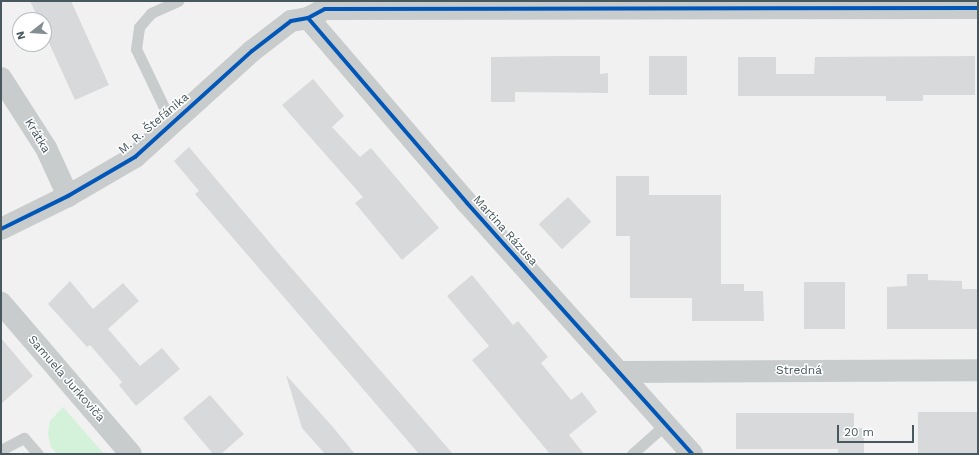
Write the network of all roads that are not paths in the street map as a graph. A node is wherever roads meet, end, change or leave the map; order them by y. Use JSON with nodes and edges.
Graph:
{"nodes":[{"id":1,"x":178,"y":1,"type":"edge"},
{"id":2,"x":978,"y":8,"type":"edge"},
{"id":3,"x":307,"y":9,"type":"edge"},
{"id":4,"x":1,"y":78,"type":"edge"},
{"id":5,"x":172,"y":124,"type":"junction"},
{"id":6,"x":68,"y":196,"type":"junction"},
{"id":7,"x":1,"y":229,"type":"edge"},
{"id":8,"x":1,"y":303,"type":"edge"},
{"id":9,"x":978,"y":370,"type":"edge"},
{"id":10,"x":621,"y":372,"type":"junction"},
{"id":11,"x":667,"y":423,"type":"junction"},
{"id":12,"x":1,"y":450,"type":"edge"},
{"id":13,"x":38,"y":454,"type":"edge"},
{"id":14,"x":131,"y":454,"type":"edge"},
{"id":15,"x":632,"y":454,"type":"edge"},
{"id":16,"x":692,"y":454,"type":"edge"}],
"edges":[{"from":1,"to":5,"type":"lane"},
{"from":2,"to":3,"type":"street","name":"M. R. Štefánika"},
{"from":3,"to":5,"type":"street","name":"M. R. Štefánika"},
{"from":3,"to":10,"type":"street","name":"Martina Rázusa"},
{"from":4,"to":6,"type":"street","name":"Krátka"},
{"from":5,"to":6,"type":"street","name":"M. R. Štefánika"},
{"from":6,"to":7,"type":"street","name":"M. R. Štefánika"},
{"from":8,"to":14,"type":"street","name":"Samuela Jurkoviča"},
{"from":9,"to":10,"type":"street","name":"Stredná"},
{"from":10,"to":11,"type":"street","name":"Martina Rázusa"},
{"from":11,"to":15,"type":"lane"},
{"from":11,"to":16,"type":"street","name":"Martina Rázusa"},
{"from":12,"to":13,"type":"lane"}]}
